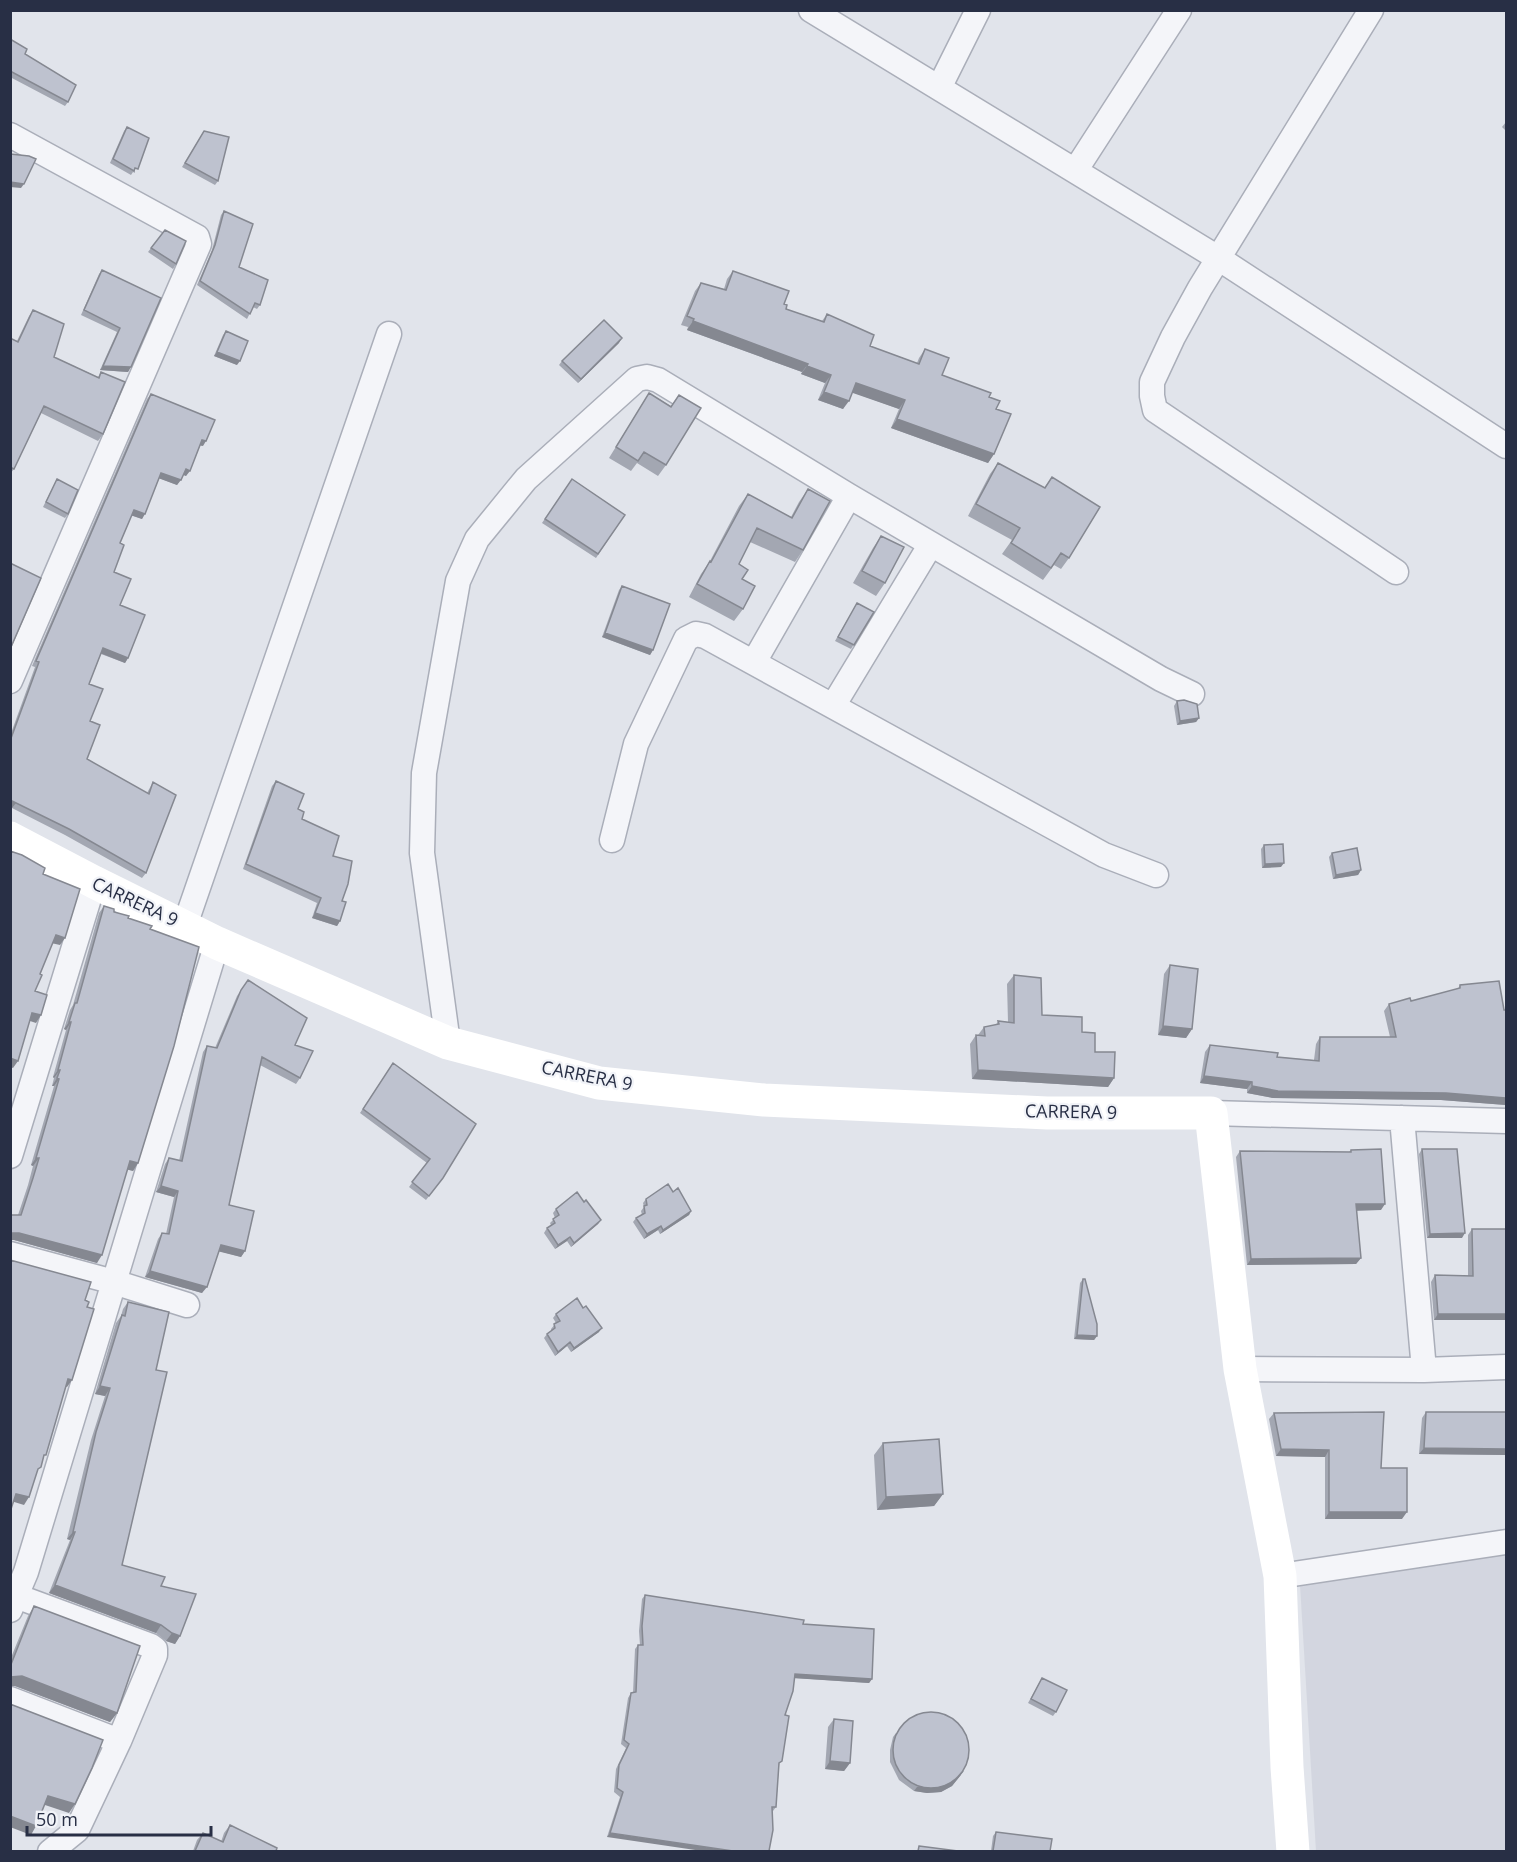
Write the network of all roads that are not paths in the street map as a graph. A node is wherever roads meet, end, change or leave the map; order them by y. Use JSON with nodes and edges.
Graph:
{"nodes":[{"id":1,"x":812,"y":10,"type":"edge"},
{"id":2,"x":978,"y":10,"type":"edge"},
{"id":3,"x":1179,"y":10,"type":"edge"},
{"id":4,"x":1371,"y":10,"type":"edge"},
{"id":5,"x":939,"y":88,"type":"junction"},
{"id":6,"x":10,"y":135,"type":"edge"},
{"id":7,"x":1075,"y":171,"type":"junction"},
{"id":8,"x":1218,"y":258,"type":"junction"},
{"id":9,"x":388,"y":334,"type":"dead end"},
{"id":10,"x":1506,"y":446,"type":"edge"},
{"id":11,"x":849,"y":496,"type":"junction"},
{"id":12,"x":931,"y":544,"type":"junction"},
{"id":13,"x":1396,"y":572,"type":"dead end"},
{"id":14,"x":753,"y":662,"type":"junction"},
{"id":15,"x":10,"y":681,"type":"edge"},
{"id":16,"x":1192,"y":693,"type":"dead end"},
{"id":17,"x":833,"y":706,"type":"junction"},
{"id":18,"x":10,"y":838,"type":"edge"},
{"id":19,"x":612,"y":840,"type":"dead end"},
{"id":20,"x":1156,"y":875,"type":"dead end"},
{"id":21,"x":94,"y":882,"type":"junction"},
{"id":22,"x":185,"y":925,"type":"junction"},
{"id":23,"x":217,"y":943,"type":"junction"},
{"id":24,"x":448,"y":1042,"type":"junction"},
{"id":25,"x":1211,"y":1113,"type":"junction"},
{"id":26,"x":1402,"y":1118,"type":"junction"},
{"id":27,"x":1506,"y":1121,"type":"edge"},
{"id":28,"x":10,"y":1156,"type":"edge"},
{"id":29,"x":10,"y":1254,"type":"edge"},
{"id":30,"x":114,"y":1282,"type":"junction"},
{"id":31,"x":187,"y":1305,"type":"dead end"},
{"id":32,"x":1506,"y":1367,"type":"edge"},
{"id":33,"x":1240,"y":1369,"type":"junction"},
{"id":34,"x":1424,"y":1370,"type":"junction"},
{"id":35,"x":1506,"y":1542,"type":"edge"},
{"id":36,"x":18,"y":1569,"type":"edge"},
{"id":37,"x":1280,"y":1576,"type":"junction"},
{"id":38,"x":13,"y":1603,"type":"edge"},
{"id":39,"x":10,"y":1699,"type":"edge"},
{"id":40,"x":119,"y":1741,"type":"junction"},
{"id":41,"x":50,"y":1851,"type":"edge"},
{"id":42,"x":1293,"y":1851,"type":"edge"}],
"edges":[{"from":1,"to":5,"type":"street"},
{"from":2,"to":5,"type":"street"},
{"from":3,"to":7,"type":"street"},
{"from":4,"to":8,"type":"street"},
{"from":5,"to":7,"type":"street"},
{"from":6,"to":15,"type":"street"},
{"from":7,"to":8,"type":"street"},
{"from":8,"to":10,"type":"street"},
{"from":8,"to":13,"type":"street"},
{"from":9,"to":22,"type":"street"},
{"from":11,"to":12,"type":"street"},
{"from":11,"to":14,"type":"street"},
{"from":11,"to":24,"type":"street"},
{"from":12,"to":16,"type":"street"},
{"from":12,"to":17,"type":"street"},
{"from":14,"to":17,"type":"street"},
{"from":14,"to":19,"type":"street"},
{"from":17,"to":20,"type":"street"},
{"from":18,"to":21,"type":"main road","name":"CARRERA 9"},
{"from":21,"to":22,"type":"main road","name":"CARRERA 9"},
{"from":21,"to":28,"type":"street"},
{"from":22,"to":23,"type":"main road","name":"CARRERA 9"},
{"from":23,"to":24,"type":"main road","name":"CARRERA 9"},
{"from":23,"to":30,"type":"street"},
{"from":24,"to":25,"type":"main road","name":"CARRERA 9"},
{"from":25,"to":26,"type":"street"},
{"from":25,"to":33,"type":"main road"},
{"from":26,"to":27,"type":"street"},
{"from":26,"to":34,"type":"street"},
{"from":29,"to":30,"type":"street"},
{"from":30,"to":31,"type":"street"},
{"from":30,"to":36,"type":"street"},
{"from":32,"to":34,"type":"street"},
{"from":33,"to":34,"type":"street"},
{"from":33,"to":37,"type":"main road"},
{"from":35,"to":37,"type":"street"},
{"from":36,"to":38,"type":"street"},
{"from":37,"to":42,"type":"main road"},
{"from":38,"to":40,"type":"street"},
{"from":39,"to":40,"type":"street"},
{"from":40,"to":41,"type":"street"}]}
